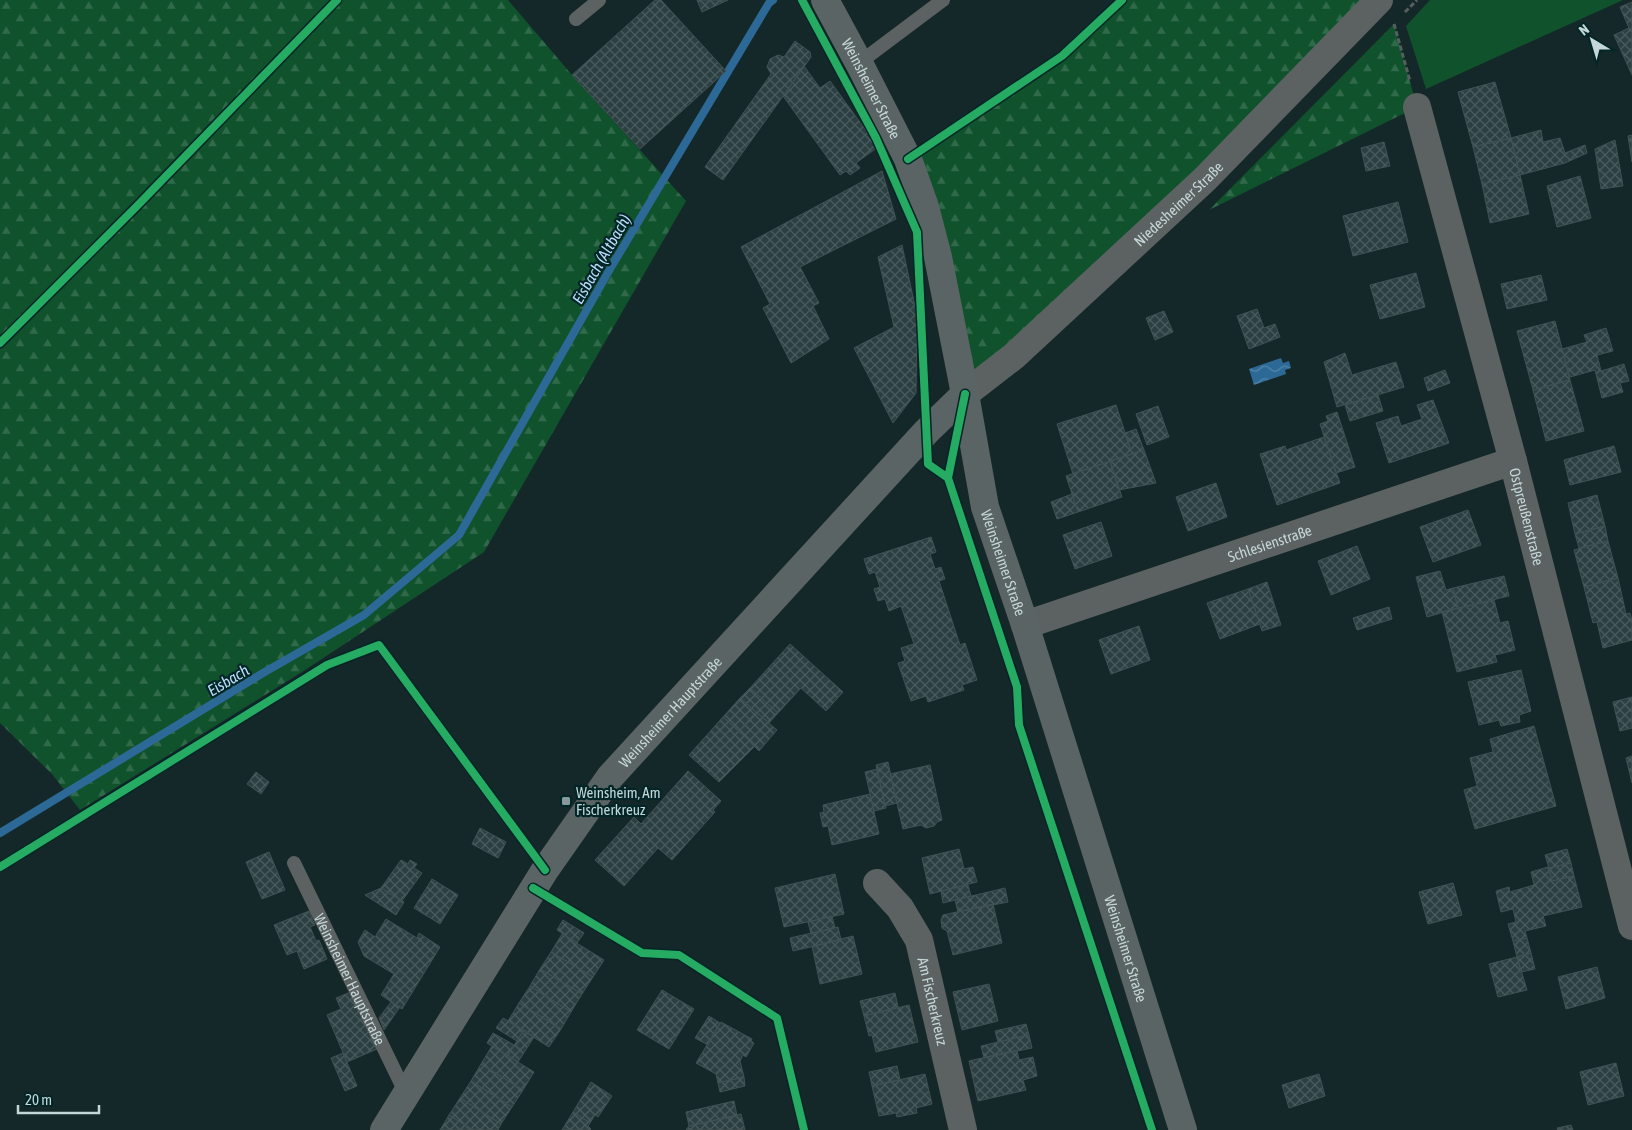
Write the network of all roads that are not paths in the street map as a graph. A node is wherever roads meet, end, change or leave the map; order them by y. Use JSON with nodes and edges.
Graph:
{"nodes":[{"id":1,"x":599,"y":0,"type":"edge"},
{"id":2,"x":825,"y":0,"type":"edge"},
{"id":3,"x":943,"y":0,"type":"edge"},
{"id":4,"x":1385,"y":8,"type":"edge"},
{"id":5,"x":576,"y":19,"type":"dead end"},
{"id":6,"x":860,"y":63,"type":"junction"},
{"id":7,"x":1417,"y":107,"type":"road end"},
{"id":8,"x":965,"y":394,"type":"junction"},
{"id":9,"x":1513,"y":461,"type":"junction"},
{"id":10,"x":1025,"y":625,"type":"junction"},
{"id":11,"x":294,"y":863,"type":"dead end"},
{"id":12,"x":878,"y":883,"type":"dead end"},
{"id":13,"x":1632,"y":926,"type":"edge"},
{"id":14,"x":406,"y":1094,"type":"junction"},
{"id":15,"x":384,"y":1130,"type":"edge"},
{"id":16,"x":963,"y":1130,"type":"edge"},
{"id":17,"x":1183,"y":1130,"type":"edge"}],
"edges":[{"from":1,"to":5,"type":"lane"},
{"from":2,"to":6,"type":"main road","name":"Weinsheimer Straße"},
{"from":3,"to":6,"type":"lane"},
{"from":4,"to":8,"type":"street","name":"Niedesheimer Straße"},
{"from":6,"to":8,"type":"main road","name":"Weinsheimer Straße"},
{"from":7,"to":9,"type":"street","name":"Ostpreußenstraße"},
{"from":8,"to":10,"type":"main road","name":"Weinsheimer Straße"},
{"from":8,"to":14,"type":"main road","name":"Weinsheimer Hauptstraße"},
{"from":9,"to":10,"type":"street","name":"Schlesienstraße"},
{"from":9,"to":13,"type":"street","name":"Ostpreußenstraße"},
{"from":10,"to":17,"type":"main road","name":"Weinsheimer Straße"},
{"from":11,"to":14,"type":"lane","name":"Weinsheimer Hauptstraße"},
{"from":12,"to":16,"type":"street","name":"Am Fischerkreuz"},
{"from":14,"to":15,"type":"main road","name":"Weinsheimer Hauptstraße"}]}
